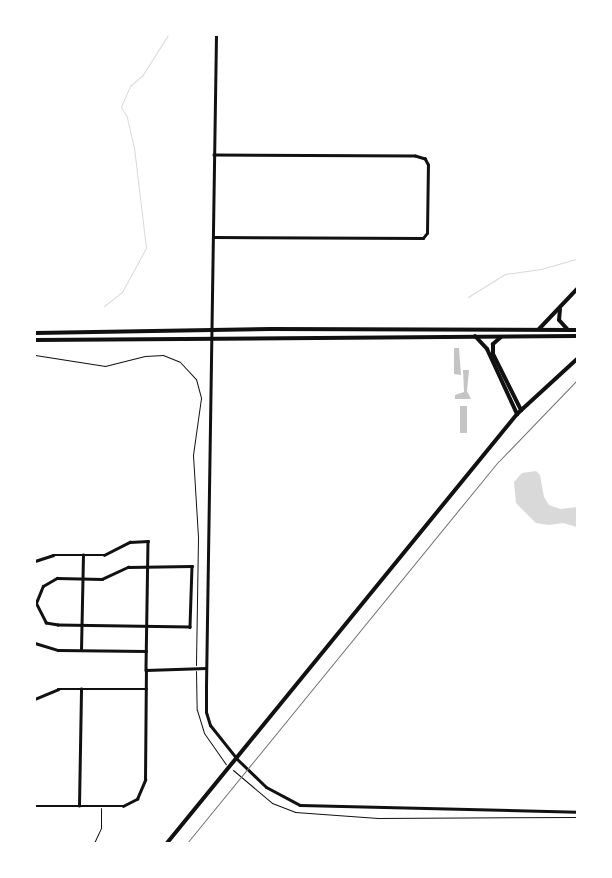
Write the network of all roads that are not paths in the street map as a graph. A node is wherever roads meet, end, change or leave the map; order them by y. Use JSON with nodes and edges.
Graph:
{"nodes":[{"id":1,"x":216,"y":35,"type":"edge"},
{"id":2,"x":214,"y":155,"type":"junction"},
{"id":3,"x":213,"y":237,"type":"junction"},
{"id":4,"x":577,"y":290,"type":"edge"},
{"id":5,"x":561,"y":307,"type":"junction"},
{"id":6,"x":212,"y":330,"type":"junction"},
{"id":7,"x":537,"y":330,"type":"junction"},
{"id":8,"x":571,"y":330,"type":"junction"},
{"id":9,"x":577,"y":330,"type":"edge"},
{"id":10,"x":35,"y":333,"type":"edge"},
{"id":11,"x":475,"y":336,"type":"junction"},
{"id":12,"x":503,"y":336,"type":"junction"},
{"id":13,"x":577,"y":336,"type":"edge"},
{"id":14,"x":212,"y":337,"type":"junction"},
{"id":15,"x":35,"y":340,"type":"edge"},
{"id":16,"x":577,"y":358,"type":"edge"},
{"id":17,"x":521,"y":410,"type":"junction"},
{"id":18,"x":517,"y":414,"type":"junction"},
{"id":19,"x":83,"y":555,"type":"junction"},
{"id":20,"x":35,"y":561,"type":"edge"},
{"id":21,"x":147,"y":566,"type":"junction"},
{"id":22,"x":83,"y":579,"type":"junction"},
{"id":23,"x":82,"y":626,"type":"junction"},
{"id":24,"x":146,"y":627,"type":"junction"},
{"id":25,"x":35,"y":643,"type":"edge"},
{"id":26,"x":81,"y":650,"type":"junction"},
{"id":27,"x":146,"y":651,"type":"junction"},
{"id":28,"x":206,"y":668,"type":"junction"},
{"id":29,"x":146,"y":670,"type":"junction"},
{"id":30,"x":81,"y":688,"type":"junction"},
{"id":31,"x":147,"y":689,"type":"junction"},
{"id":32,"x":35,"y":699,"type":"edge"},
{"id":33,"x":237,"y":759,"type":"junction"},
{"id":34,"x":35,"y":806,"type":"edge"},
{"id":35,"x":79,"y":806,"type":"junction"},
{"id":36,"x":100,"y":806,"type":"junction"},
{"id":37,"x":577,"y":812,"type":"edge"},
{"id":38,"x":94,"y":843,"type":"edge"},
{"id":39,"x":167,"y":843,"type":"edge"}],
"edges":[{"from":1,"to":2,"type":"main road"},
{"from":2,"to":3,"type":"main road"},
{"from":2,"to":3,"type":"street"},
{"from":3,"to":6,"type":"main road"},
{"from":4,"to":5,"type":"main road"},
{"from":5,"to":7,"type":"main road"},
{"from":5,"to":8,"type":"main road"},
{"from":6,"to":7,"type":"main road"},
{"from":6,"to":10,"type":"main road"},
{"from":6,"to":14,"type":"main road"},
{"from":7,"to":8,"type":"main road"},
{"from":8,"to":9,"type":"main road"},
{"from":11,"to":12,"type":"main road"},
{"from":11,"to":14,"type":"main road"},
{"from":11,"to":18,"type":"main road"},
{"from":12,"to":13,"type":"main road"},
{"from":12,"to":17,"type":"main road"},
{"from":14,"to":15,"type":"main road"},
{"from":14,"to":28,"type":"main road"},
{"from":16,"to":17,"type":"main road"},
{"from":17,"to":18,"type":"main road"},
{"from":18,"to":33,"type":"main road"},
{"from":19,"to":20,"type":"street"},
{"from":19,"to":21,"type":"street"},
{"from":19,"to":22,"type":"street"},
{"from":21,"to":22,"type":"street"},
{"from":21,"to":24,"type":"street"},
{"from":21,"to":24,"type":"street"},
{"from":22,"to":23,"type":"street"},
{"from":22,"to":23,"type":"street"},
{"from":23,"to":24,"type":"street"},
{"from":23,"to":26,"type":"street"},
{"from":24,"to":27,"type":"street"},
{"from":25,"to":26,"type":"street"},
{"from":26,"to":27,"type":"street"},
{"from":27,"to":29,"type":"street"},
{"from":28,"to":29,"type":"street"},
{"from":28,"to":33,"type":"main road"},
{"from":29,"to":31,"type":"street"},
{"from":30,"to":31,"type":"street"},
{"from":30,"to":32,"type":"street"},
{"from":30,"to":35,"type":"street"},
{"from":31,"to":36,"type":"street"},
{"from":33,"to":37,"type":"main road"},
{"from":33,"to":39,"type":"main road"},
{"from":34,"to":35,"type":"street"},
{"from":35,"to":36,"type":"street"},
{"from":36,"to":38,"type":"lane"}]}
